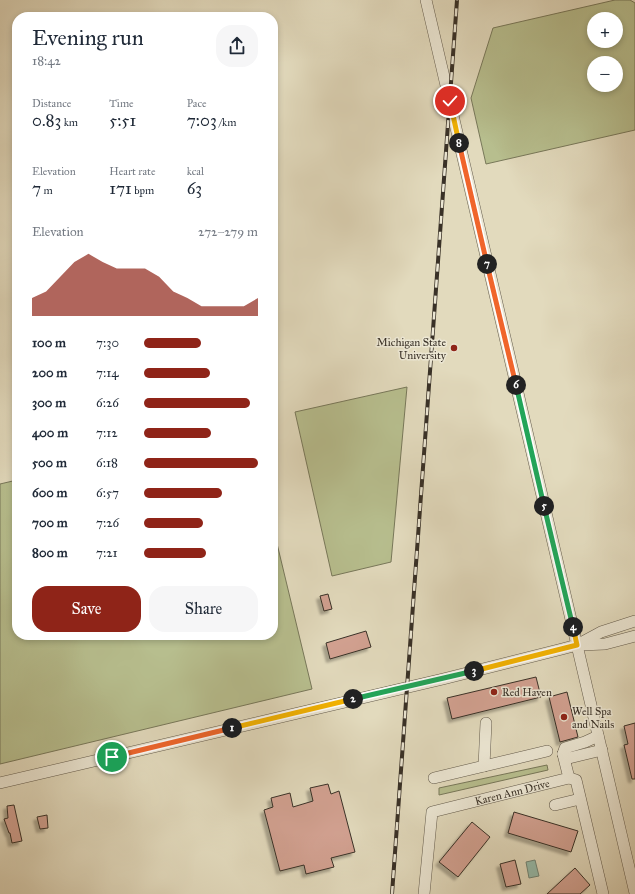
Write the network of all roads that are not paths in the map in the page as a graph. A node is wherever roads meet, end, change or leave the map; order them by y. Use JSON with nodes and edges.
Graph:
{"nodes":[{"id":1,"x":426,"y":0,"type":"edge"},
{"id":2,"x":635,"y":621,"type":"edge"},
{"id":3,"x":635,"y":636,"type":"edge"},
{"id":4,"x":577,"y":645,"type":"junction"},
{"id":5,"x":486,"y":723,"type":"dead end"},
{"id":6,"x":598,"y":736,"type":"junction"},
{"id":7,"x":602,"y":750,"type":"junction"},
{"id":8,"x":547,"y":751,"type":"dead end"},
{"id":9,"x":563,"y":754,"type":"junction"},
{"id":10,"x":484,"y":766,"type":"junction"},
{"id":11,"x":434,"y":778,"type":"dead end"},
{"id":12,"x":569,"y":778,"type":"junction"},
{"id":13,"x":0,"y":783,"type":"edge"},
{"id":14,"x":580,"y":799,"type":"junction"},
{"id":15,"x":555,"y":805,"type":"dead end"},
{"id":16,"x":635,"y":893,"type":"edge"},
{"id":17,"x":424,"y":894,"type":"edge"},
{"id":18,"x":603,"y":894,"type":"edge"}],
"edges":[{"from":1,"to":4,"type":"street"},
{"from":2,"to":4,"type":"street"},
{"from":3,"to":4,"type":"street"},
{"from":4,"to":6,"type":"street"},
{"from":4,"to":13,"type":"street"},
{"from":5,"to":10,"type":"street"},
{"from":6,"to":7,"type":"street"},
{"from":6,"to":9,"type":"street"},
{"from":7,"to":9,"type":"street"},
{"from":7,"to":16,"type":"street"},
{"from":8,"to":10,"type":"street"},
{"from":9,"to":12,"type":"street"},
{"from":10,"to":11,"type":"street"},
{"from":12,"to":14,"type":"street"},
{"from":12,"to":17,"type":"street","name":"Karen Ann Drive"},
{"from":14,"to":15,"type":"street"},
{"from":14,"to":18,"type":"street"}]}
